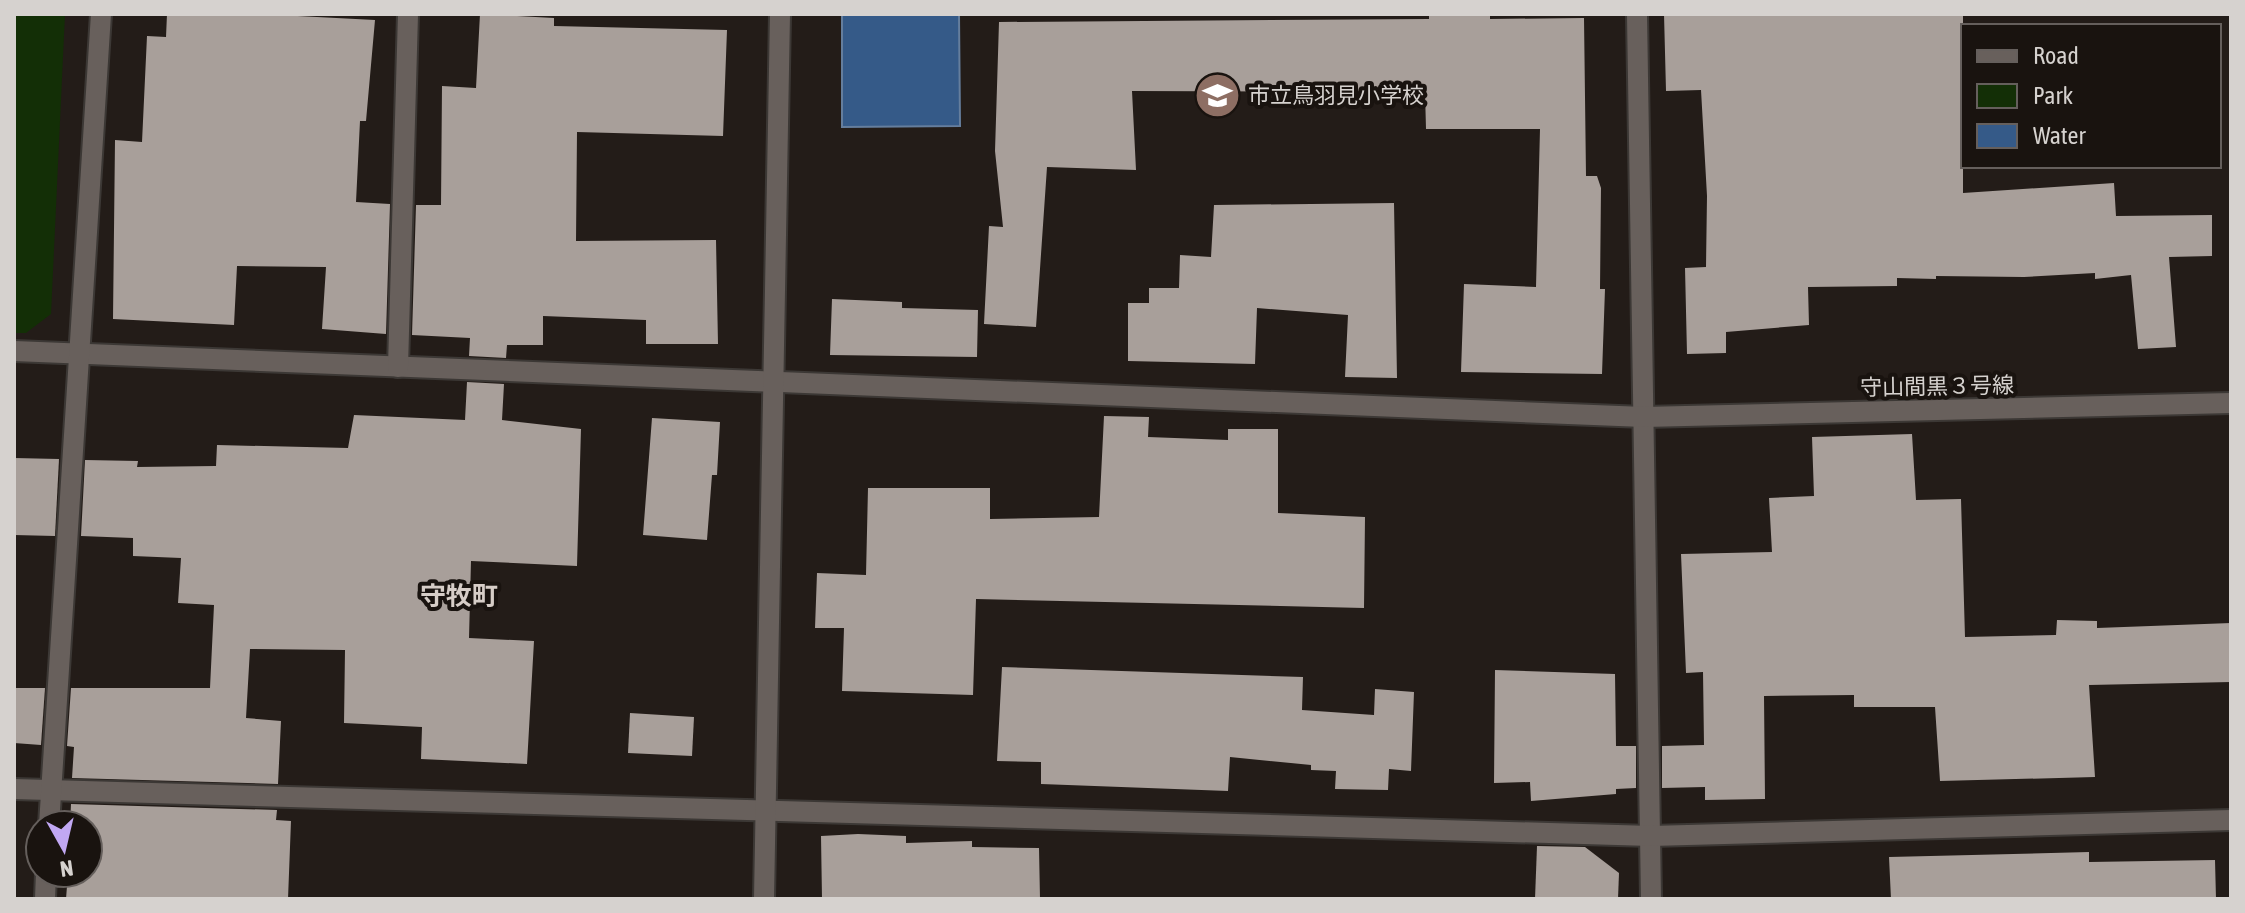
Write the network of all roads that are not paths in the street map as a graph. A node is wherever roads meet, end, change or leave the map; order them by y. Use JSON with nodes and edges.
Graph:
{"nodes":[{"id":1,"x":101,"y":14,"type":"edge"},
{"id":2,"x":408,"y":14,"type":"edge"},
{"id":3,"x":780,"y":14,"type":"edge"},
{"id":4,"x":1637,"y":14,"type":"edge"},
{"id":5,"x":14,"y":351,"type":"edge"},
{"id":6,"x":79,"y":354,"type":"junction"},
{"id":7,"x":398,"y":367,"type":"junction"},
{"id":8,"x":776,"y":382,"type":"junction"},
{"id":9,"x":2231,"y":403,"type":"edge"},
{"id":10,"x":1644,"y":417,"type":"junction"},
{"id":11,"x":14,"y":789,"type":"edge"},
{"id":12,"x":52,"y":791,"type":"junction"},
{"id":13,"x":50,"y":809,"type":"edge"},
{"id":14,"x":768,"y":810,"type":"junction"},
{"id":15,"x":2231,"y":820,"type":"edge"},
{"id":16,"x":1651,"y":836,"type":"junction"},
{"id":17,"x":764,"y":899,"type":"edge"},
{"id":18,"x":1651,"y":899,"type":"edge"}],
"edges":[{"from":1,"to":6,"type":"street"},
{"from":2,"to":7,"type":"street"},
{"from":3,"to":8,"type":"street"},
{"from":4,"to":10,"type":"street"},
{"from":5,"to":6,"type":"street","name":"守山間黒３号線"},
{"from":6,"to":7,"type":"street","name":"守山間黒３号線"},
{"from":6,"to":12,"type":"street"},
{"from":7,"to":8,"type":"street","name":"守山間黒３号線"},
{"from":8,"to":10,"type":"street","name":"守山間黒３号線"},
{"from":8,"to":14,"type":"street"},
{"from":9,"to":10,"type":"street","name":"守山間黒３号線"},
{"from":10,"to":16,"type":"street"},
{"from":11,"to":12,"type":"street"},
{"from":12,"to":13,"type":"street"},
{"from":12,"to":14,"type":"street"},
{"from":14,"to":16,"type":"street"},
{"from":14,"to":17,"type":"street"},
{"from":15,"to":16,"type":"street"},
{"from":16,"to":18,"type":"street"}]}
